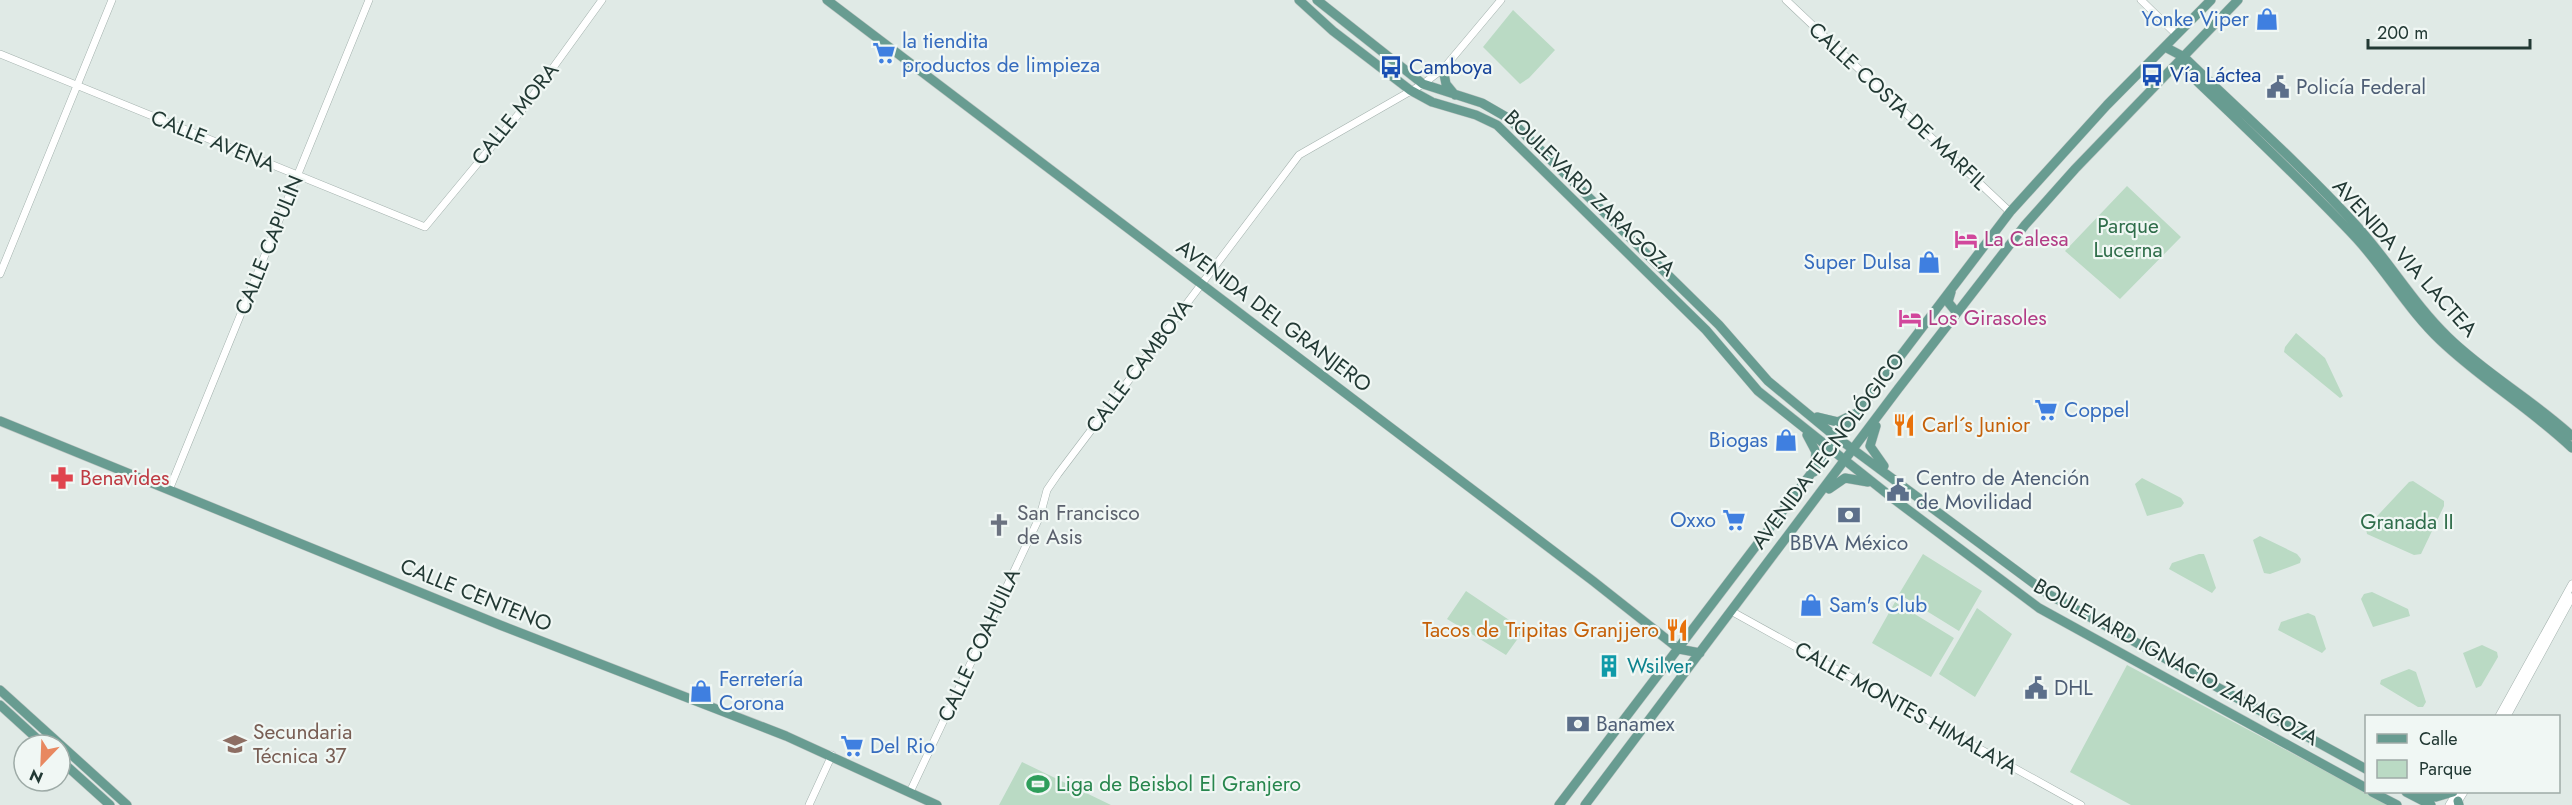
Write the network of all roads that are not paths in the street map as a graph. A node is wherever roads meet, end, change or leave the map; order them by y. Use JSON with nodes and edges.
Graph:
{"nodes":[{"id":1,"x":112,"y":0,"type":"edge"},
{"id":2,"x":369,"y":0,"type":"edge"},
{"id":3,"x":602,"y":0,"type":"edge"},
{"id":4,"x":827,"y":0,"type":"edge"},
{"id":5,"x":1299,"y":0,"type":"edge"},
{"id":6,"x":1317,"y":0,"type":"edge"},
{"id":7,"x":1501,"y":0,"type":"edge"},
{"id":8,"x":2141,"y":0,"type":"edge"},
{"id":9,"x":2211,"y":0,"type":"edge"},
{"id":10,"x":2238,"y":0,"type":"edge"},
{"id":11,"x":1789,"y":1,"type":"edge"},
{"id":12,"x":2177,"y":34,"type":"junction"},
{"id":13,"x":2165,"y":47,"type":"junction"},
{"id":14,"x":0,"y":54,"type":"edge"},
{"id":15,"x":2181,"y":60,"type":"junction"},
{"id":16,"x":1443,"y":69,"type":"junction"},
{"id":17,"x":1422,"y":84,"type":"junction"},
{"id":18,"x":77,"y":85,"type":"junction"},
{"id":19,"x":1410,"y":90,"type":"junction"},
{"id":20,"x":1457,"y":96,"type":"junction"},
{"id":21,"x":297,"y":175,"type":"junction"},
{"id":22,"x":2010,"y":212,"type":"junction"},
{"id":23,"x":425,"y":227,"type":"joint"},
{"id":24,"x":0,"y":274,"type":"edge"},
{"id":25,"x":1956,"y":281,"type":"junction"},
{"id":26,"x":1202,"y":284,"type":"junction"},
{"id":27,"x":1957,"y":313,"type":"junction"},
{"id":28,"x":1929,"y":317,"type":"junction"},
{"id":29,"x":1942,"y":332,"type":"junction"},
{"id":30,"x":1861,"y":409,"type":"junction"},
{"id":31,"x":1803,"y":410,"type":"junction"},
{"id":32,"x":1882,"y":411,"type":"junction"},
{"id":33,"x":0,"y":421,"type":"edge"},
{"id":34,"x":1798,"y":423,"type":"junction"},
{"id":35,"x":2572,"y":436,"type":"edge"},
{"id":36,"x":1839,"y":438,"type":"junction"},
{"id":37,"x":2572,"y":448,"type":"edge"},
{"id":38,"x":1831,"y":449,"type":"junction"},
{"id":39,"x":1854,"y":449,"type":"junction"},
{"id":40,"x":1845,"y":460,"type":"junction"},
{"id":41,"x":1886,"y":471,"type":"junction"},
{"id":42,"x":1814,"y":473,"type":"junction"},
{"id":43,"x":1876,"y":484,"type":"junction"},
{"id":44,"x":169,"y":490,"type":"junction"},
{"id":45,"x":1046,"y":498,"type":"joint"},
{"id":46,"x":1814,"y":502,"type":"junction"},
{"id":47,"x":1765,"y":536,"type":"junction"},
{"id":48,"x":1779,"y":547,"type":"junction"},
{"id":49,"x":1751,"y":554,"type":"junction"},
{"id":50,"x":1765,"y":565,"type":"junction"},
{"id":51,"x":2572,"y":584,"type":"edge"},
{"id":52,"x":2572,"y":597,"type":"edge"},
{"id":53,"x":1731,"y":611,"type":"junction"},
{"id":54,"x":1657,"y":632,"type":"junction"},
{"id":55,"x":1679,"y":650,"type":"junction"},
{"id":56,"x":1700,"y":653,"type":"junction"},
{"id":57,"x":1665,"y":666,"type":"junction"},
{"id":58,"x":2525,"y":678,"type":"junction"},
{"id":59,"x":0,"y":690,"type":"edge"},
{"id":60,"x":0,"y":705,"type":"edge"},
{"id":61,"x":2500,"y":715,"type":"edge"},
{"id":62,"x":2508,"y":715,"type":"edge"},
{"id":63,"x":31,"y":733,"type":"edge"},
{"id":64,"x":832,"y":755,"type":"junction"},
{"id":65,"x":2365,"y":768,"type":"edge"},
{"id":66,"x":72,"y":771,"type":"edge"},
{"id":67,"x":2365,"y":787,"type":"edge"},
{"id":68,"x":910,"y":792,"type":"junction"},
{"id":69,"x":2374,"y":793,"type":"edge"},
{"id":70,"x":2409,"y":793,"type":"edge"},
{"id":71,"x":2455,"y":800,"type":"edge"},
{"id":72,"x":110,"y":805,"type":"edge"},
{"id":73,"x":127,"y":805,"type":"edge"},
{"id":74,"x":809,"y":805,"type":"edge"},
{"id":75,"x":937,"y":805,"type":"edge"},
{"id":76,"x":1559,"y":805,"type":"edge"},
{"id":77,"x":1585,"y":805,"type":"edge"},
{"id":78,"x":2081,"y":805,"type":"edge"},
{"id":79,"x":2397,"y":805,"type":"edge"},
{"id":80,"x":2431,"y":805,"type":"edge"}],
"edges":[{"from":1,"to":18,"type":"street"},
{"from":2,"to":21,"type":"street","name":"CALLE CAPULÍN"},
{"from":3,"to":23,"type":"street","name":"CALLE MORA"},
{"from":4,"to":26,"type":"main road","name":"AVENIDA DEL GRANJERO"},
{"from":5,"to":19,"type":"main road","name":"BOULEVARD ZARAGOZA"},
{"from":6,"to":17,"type":"main road","name":"BOULEVARD ZARAGOZA"},
{"from":7,"to":16,"type":"street","name":"CALLE CAMBOYA"},
{"from":8,"to":12,"type":"street"},
{"from":9,"to":12,"type":"main road","name":"AVENIDA TECNOLÓGICO"},
{"from":10,"to":15,"type":"main road","name":"AVENIDA TECNOLÓGICO"},
{"from":11,"to":22,"type":"street","name":"CALLE COSTA DE MARFIL"},
{"from":12,"to":13,"type":"main road","name":"AVENIDA TECNOLÓGICO"},
{"from":13,"to":15,"type":"main road","name":"AVENIDA VIA LACTEA"},
{"from":13,"to":22,"type":"main road","name":"AVENIDA TECNOLÓGICO"},
{"from":14,"to":18,"type":"street","name":"CALLE AVENA"},
{"from":15,"to":27,"type":"main road","name":"AVENIDA TECNOLÓGICO"},
{"from":15,"to":35,"type":"main road","name":"AVENIDA VIA LACTEA"},
{"from":15,"to":37,"type":"main road","name":"AVENIDA VIA LACTEA"},
{"from":16,"to":17,"type":"street","name":"CALLE CAMBOYA"},
{"from":16,"to":20,"type":"main road"},
{"from":17,"to":19,"type":"street","name":"CALLE CAMBOYA"},
{"from":17,"to":20,"type":"main road","name":"BOULEVARD ZARAGOZA"},
{"from":18,"to":21,"type":"street","name":"CALLE AVENA"},
{"from":18,"to":24,"type":"street"},
{"from":19,"to":26,"type":"street","name":"CALLE CAMBOYA"},
{"from":19,"to":34,"type":"main road","name":"BOULEVARD ZARAGOZA"},
{"from":20,"to":31,"type":"main road","name":"BOULEVARD ZARAGOZA"},
{"from":21,"to":23,"type":"street","name":"CALLE AVENA"},
{"from":21,"to":44,"type":"street","name":"CALLE CAPULÍN"},
{"from":22,"to":25,"type":"main road","name":"AVENIDA TECNOLÓGICO"},
{"from":25,"to":27,"type":"main road"},
{"from":25,"to":28,"type":"main road","name":"AVENIDA TECNOLÓGICO"},
{"from":26,"to":45,"type":"street","name":"CALLE CAMBOYA"},
{"from":26,"to":54,"type":"main road","name":"AVENIDA DEL GRANJERO"},
{"from":27,"to":29,"type":"main road","name":"AVENIDA TECNOLÓGICO"},
{"from":28,"to":29,"type":"main road"},
{"from":28,"to":30,"type":"main road","name":"AVENIDA TECNOLÓGICO"},
{"from":29,"to":32,"type":"main road","name":"AVENIDA TECNOLÓGICO"},
{"from":30,"to":31,"type":"main road"},
{"from":30,"to":36,"type":"main road","name":"AVENIDA TECNOLÓGICO"},
{"from":31,"to":36,"type":"main road","name":"BOULEVARD ZARAGOZA"},
{"from":32,"to":39,"type":"main road","name":"AVENIDA TECNOLÓGICO"},
{"from":32,"to":41,"type":"main road"},
{"from":33,"to":44,"type":"main road","name":"CALLE CENTENO"},
{"from":34,"to":38,"type":"main road","name":"BOULEVARD ZARAGOZA"},
{"from":34,"to":42,"type":"main road"},
{"from":36,"to":38,"type":"main road","name":"AVENIDA TECNOLÓGICO"},
{"from":36,"to":39,"type":"main road","name":"BOULEVARD IGNACIO ZARAGOZA"},
{"from":38,"to":40,"type":"main road","name":"BOULEVARD IGNACIO ZARAGOZA"},
{"from":38,"to":42,"type":"main road","name":"AVENIDA TECNOLÓGICO"},
{"from":39,"to":40,"type":"main road","name":"AVENIDA TECNOLÓGICO"},
{"from":39,"to":41,"type":"main road","name":"BOULEVARD IGNACIO ZARAGOZA"},
{"from":40,"to":43,"type":"main road","name":"BOULEVARD IGNACIO ZARAGOZA"},
{"from":40,"to":46,"type":"main road","name":"AVENIDA TECNOLÓGICO"},
{"from":41,"to":65,"type":"main road","name":"BOULEVARD IGNACIO ZARAGOZA"},
{"from":42,"to":47,"type":"main road","name":"AVENIDA TECNOLÓGICO"},
{"from":43,"to":46,"type":"main road"},
{"from":43,"to":67,"type":"main road","name":"BOULEVARD IGNACIO ZARAGOZA"},
{"from":44,"to":64,"type":"main road","name":"CALLE CENTENO"},
{"from":45,"to":68,"type":"street","name":"CALLE COAHUILA"},
{"from":46,"to":48,"type":"main road","name":"AVENIDA TECNOLÓGICO"},
{"from":47,"to":48,"type":"main road"},
{"from":47,"to":49,"type":"main road","name":"AVENIDA TECNOLÓGICO"},
{"from":48,"to":50,"type":"main road","name":"AVENIDA TECNOLÓGICO"},
{"from":49,"to":50,"type":"main road"},
{"from":49,"to":55,"type":"main road","name":"AVENIDA TECNOLÓGICO"},
{"from":50,"to":53,"type":"main road","name":"AVENIDA TECNOLÓGICO"},
{"from":51,"to":58,"type":"street"},
{"from":52,"to":58,"type":"street"},
{"from":53,"to":56,"type":"main road","name":"AVENIDA TECNOLÓGICO"},
{"from":53,"to":78,"type":"street","name":"CALLE MONTES HIMALAYA"},
{"from":54,"to":55,"type":"main road","name":"AVENIDA DEL GRANJERO"},
{"from":54,"to":57,"type":"main road"},
{"from":55,"to":56,"type":"main road"},
{"from":55,"to":57,"type":"main road","name":"AVENIDA TECNOLÓGICO"},
{"from":56,"to":77,"type":"main road","name":"AVENIDA TECNOLÓGICO"},
{"from":57,"to":76,"type":"main road","name":"AVENIDA TECNOLÓGICO"},
{"from":58,"to":61,"type":"street"},
{"from":58,"to":62,"type":"street"},
{"from":59,"to":73,"type":"main road"},
{"from":60,"to":63,"type":"main road"},
{"from":64,"to":68,"type":"main road","name":"CALLE CENTENO"},
{"from":64,"to":74,"type":"street"},
{"from":66,"to":72,"type":"main road"},
{"from":68,"to":75,"type":"main road","name":"CALLE CENTENO"},
{"from":69,"to":79,"type":"main road"},
{"from":70,"to":71,"type":"main road"},
{"from":70,"to":80,"type":"main road"}]}
